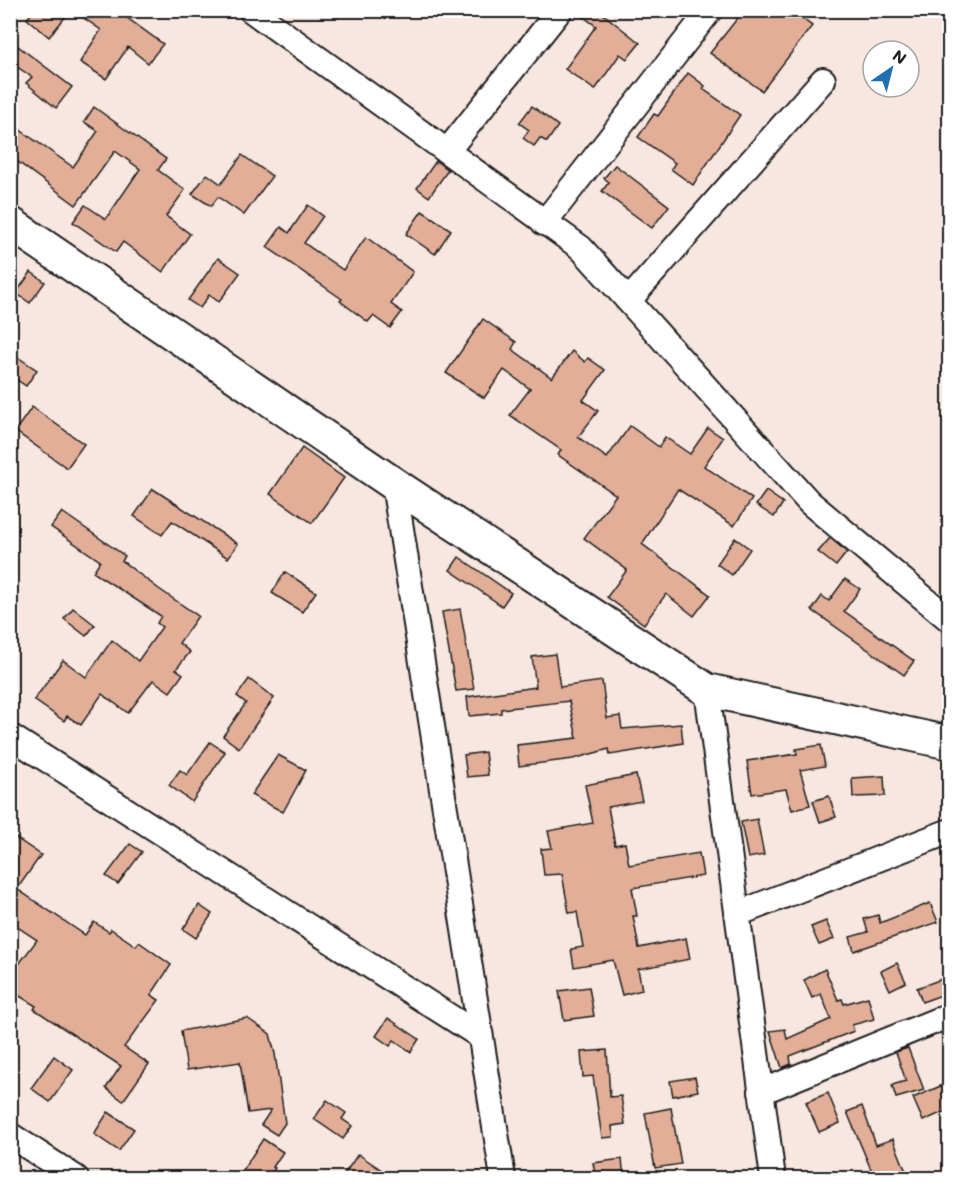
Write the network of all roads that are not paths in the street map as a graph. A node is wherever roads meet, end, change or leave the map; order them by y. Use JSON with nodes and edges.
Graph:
{"nodes":[{"id":1,"x":560,"y":10,"type":"edge"},
{"id":2,"x":710,"y":10,"type":"edge"},
{"id":3,"x":266,"y":14,"type":"edge"},
{"id":4,"x":823,"y":80,"type":"dead end"},
{"id":5,"x":448,"y":150,"type":"junction"},
{"id":6,"x":10,"y":223,"type":"edge"},
{"id":7,"x":544,"y":223,"type":"junction"},
{"id":8,"x":630,"y":299,"type":"junction"},
{"id":9,"x":394,"y":484,"type":"junction"},
{"id":10,"x":950,"y":620,"type":"edge"},
{"id":11,"x":706,"y":690,"type":"junction"},
{"id":12,"x":10,"y":736,"type":"edge"},
{"id":13,"x":950,"y":743,"type":"edge"},
{"id":14,"x":950,"y":831,"type":"edge"},
{"id":15,"x":737,"y":914,"type":"junction"},
{"id":16,"x":950,"y":1015,"type":"edge"},
{"id":17,"x":480,"y":1036,"type":"junction"},
{"id":18,"x":761,"y":1092,"type":"junction"},
{"id":19,"x":10,"y":1135,"type":"edge"},
{"id":20,"x":76,"y":1179,"type":"edge"},
{"id":21,"x":503,"y":1179,"type":"edge"},
{"id":22,"x":773,"y":1179,"type":"edge"}],
"edges":[{"from":1,"to":5,"type":"street"},
{"from":2,"to":7,"type":"street"},
{"from":3,"to":5,"type":"street"},
{"from":4,"to":8,"type":"street"},
{"from":5,"to":7,"type":"street"},
{"from":6,"to":9,"type":"main road"},
{"from":7,"to":8,"type":"street"},
{"from":8,"to":10,"type":"street"},
{"from":9,"to":11,"type":"main road"},
{"from":9,"to":17,"type":"street"},
{"from":11,"to":13,"type":"main road"},
{"from":11,"to":15,"type":"street"},
{"from":12,"to":17,"type":"street"},
{"from":14,"to":15,"type":"street"},
{"from":15,"to":18,"type":"street"},
{"from":16,"to":18,"type":"street"},
{"from":17,"to":21,"type":"street"},
{"from":18,"to":22,"type":"street"},
{"from":19,"to":20,"type":"street"}]}
